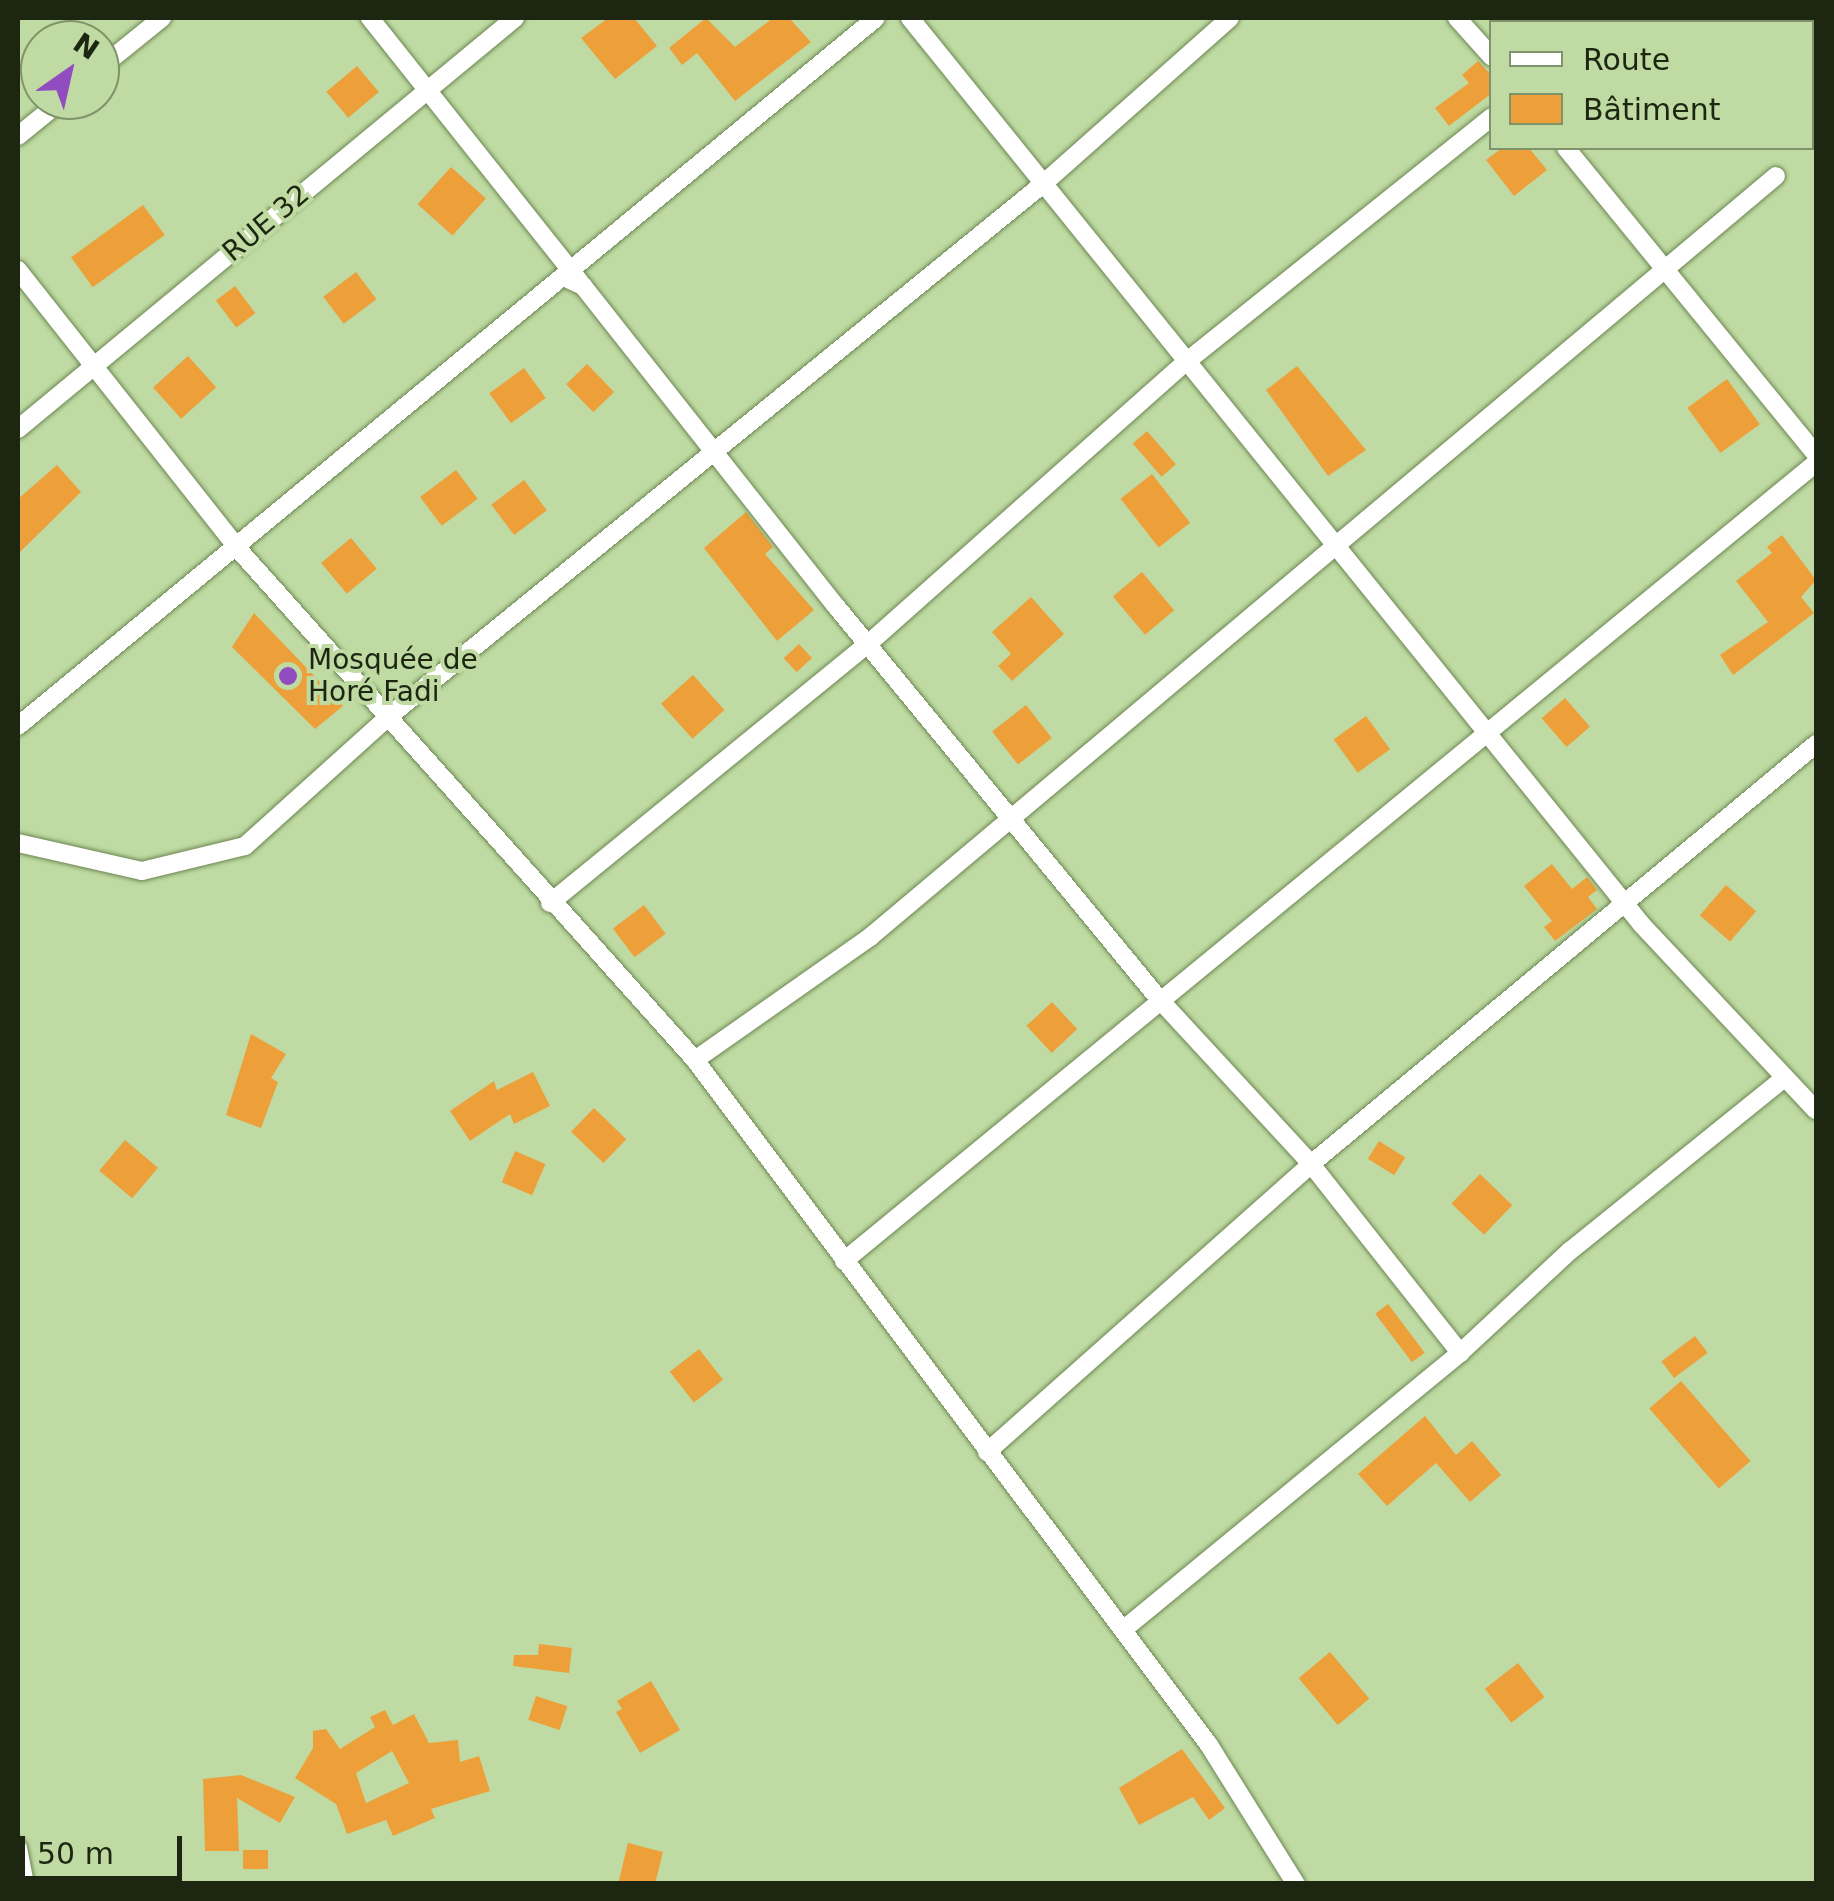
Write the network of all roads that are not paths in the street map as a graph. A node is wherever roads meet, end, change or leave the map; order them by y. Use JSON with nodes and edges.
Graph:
{"nodes":[{"id":1,"x":162,"y":18,"type":"edge"},
{"id":2,"x":370,"y":18,"type":"edge"},
{"id":3,"x":514,"y":18,"type":"edge"},
{"id":4,"x":876,"y":18,"type":"edge"},
{"id":5,"x":910,"y":18,"type":"edge"},
{"id":6,"x":1230,"y":18,"type":"edge"},
{"id":7,"x":1457,"y":18,"type":"edge"},
{"id":8,"x":120,"y":52,"type":"edge"},
{"id":9,"x":1489,"y":54,"type":"edge"},
{"id":10,"x":429,"y":88,"type":"junction"},
{"id":11,"x":1489,"y":119,"type":"edge"},
{"id":12,"x":38,"y":120,"type":"edge"},
{"id":13,"x":18,"y":136,"type":"edge"},
{"id":14,"x":1568,"y":150,"type":"edge"},
{"id":15,"x":1776,"y":176,"type":"dead end"},
{"id":16,"x":1043,"y":184,"type":"junction"},
{"id":17,"x":18,"y":270,"type":"edge"},
{"id":18,"x":1663,"y":270,"type":"junction"},
{"id":19,"x":574,"y":279,"type":"junction"},
{"id":20,"x":1186,"y":362,"type":"junction"},
{"id":21,"x":96,"y":364,"type":"junction"},
{"id":22,"x":18,"y":428,"type":"edge"},
{"id":23,"x":714,"y":452,"type":"junction"},
{"id":24,"x":1816,"y":455,"type":"edge"},
{"id":25,"x":1816,"y":463,"type":"edge"},
{"id":26,"x":1332,"y":544,"type":"junction"},
{"id":27,"x":238,"y":549,"type":"junction"},
{"id":28,"x":868,"y":644,"type":"junction"},
{"id":29,"x":388,"y":718,"type":"junction"},
{"id":30,"x":18,"y":726,"type":"edge"},
{"id":31,"x":1486,"y":729,"type":"junction"},
{"id":32,"x":1816,"y":744,"type":"edge"},
{"id":33,"x":1013,"y":815,"type":"junction"},
{"id":34,"x":18,"y":843,"type":"edge"},
{"id":35,"x":550,"y":903,"type":"junction"},
{"id":36,"x":1626,"y":905,"type":"junction"},
{"id":37,"x":1159,"y":999,"type":"junction"},
{"id":38,"x":694,"y":1060,"type":"junction"},
{"id":39,"x":1782,"y":1080,"type":"junction"},
{"id":40,"x":1816,"y":1110,"type":"edge"},
{"id":41,"x":1312,"y":1164,"type":"junction"},
{"id":42,"x":844,"y":1260,"type":"junction"},
{"id":43,"x":1460,"y":1354,"type":"junction"},
{"id":44,"x":987,"y":1452,"type":"junction"},
{"id":45,"x":1124,"y":1630,"type":"junction"},
{"id":46,"x":18,"y":1848,"type":"edge"},
{"id":47,"x":25,"y":1884,"type":"edge"},
{"id":48,"x":1296,"y":1884,"type":"edge"}],
"edges":[{"from":1,"to":8,"type":"street"},
{"from":2,"to":10,"type":"street"},
{"from":3,"to":10,"type":"street","name":"RUE 32"},
{"from":4,"to":19,"type":"street"},
{"from":5,"to":16,"type":"street"},
{"from":6,"to":16,"type":"street"},
{"from":7,"to":9,"type":"street"},
{"from":10,"to":19,"type":"street"},
{"from":10,"to":21,"type":"street","name":"RUE 32"},
{"from":11,"to":20,"type":"street"},
{"from":12,"to":13,"type":"street"},
{"from":14,"to":18,"type":"street"},
{"from":15,"to":18,"type":"street"},
{"from":16,"to":20,"type":"street"},
{"from":16,"to":23,"type":"street"},
{"from":17,"to":21,"type":"street"},
{"from":18,"to":24,"type":"street"},
{"from":18,"to":26,"type":"street"},
{"from":19,"to":23,"type":"street"},
{"from":19,"to":27,"type":"street"},
{"from":20,"to":26,"type":"street"},
{"from":20,"to":28,"type":"street"},
{"from":21,"to":22,"type":"street","name":"RUE 32"},
{"from":21,"to":27,"type":"street"},
{"from":23,"to":28,"type":"street"},
{"from":23,"to":29,"type":"street"},
{"from":25,"to":31,"type":"street"},
{"from":26,"to":31,"type":"street"},
{"from":26,"to":33,"type":"street"},
{"from":27,"to":29,"type":"street"},
{"from":27,"to":30,"type":"street"},
{"from":28,"to":33,"type":"street"},
{"from":28,"to":35,"type":"street"},
{"from":29,"to":34,"type":"street"},
{"from":29,"to":35,"type":"street"},
{"from":31,"to":36,"type":"street"},
{"from":31,"to":37,"type":"street"},
{"from":32,"to":36,"type":"street"},
{"from":33,"to":37,"type":"street"},
{"from":33,"to":38,"type":"street"},
{"from":35,"to":38,"type":"street"},
{"from":36,"to":39,"type":"street"},
{"from":36,"to":41,"type":"street"},
{"from":37,"to":41,"type":"street"},
{"from":37,"to":42,"type":"street"},
{"from":38,"to":42,"type":"street"},
{"from":39,"to":40,"type":"street"},
{"from":39,"to":43,"type":"street"},
{"from":41,"to":43,"type":"street"},
{"from":41,"to":44,"type":"street"},
{"from":42,"to":44,"type":"street"},
{"from":43,"to":45,"type":"street"},
{"from":44,"to":45,"type":"street"},
{"from":45,"to":48,"type":"street"},
{"from":46,"to":47,"type":"street"}]}
